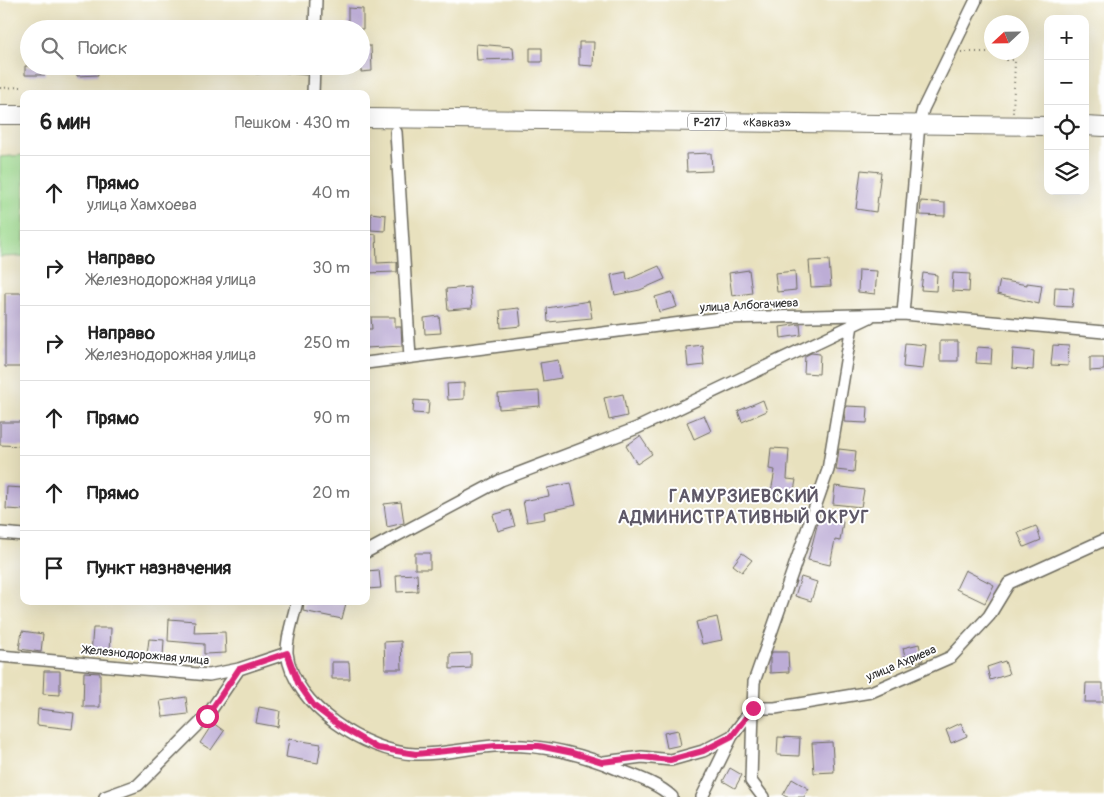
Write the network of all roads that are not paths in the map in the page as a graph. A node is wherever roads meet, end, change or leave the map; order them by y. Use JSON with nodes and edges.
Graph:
{"nodes":[{"id":1,"x":316,"y":0,"type":"edge"},
{"id":2,"x":973,"y":3,"type":"edge"},
{"id":3,"x":315,"y":20,"type":"edge"},
{"id":4,"x":314,"y":75,"type":"edge"},
{"id":5,"x":313,"y":90,"type":"edge"},
{"id":6,"x":20,"y":114,"type":"edge"},
{"id":7,"x":0,"y":115,"type":"edge"},
{"id":8,"x":370,"y":118,"type":"edge"},
{"id":9,"x":919,"y":124,"type":"junction"},
{"id":10,"x":1044,"y":126,"type":"edge"},
{"id":11,"x":1089,"y":126,"type":"edge"},
{"id":12,"x":1104,"y":127,"type":"edge"},
{"id":13,"x":396,"y":132,"type":"dead end"},
{"id":14,"x":903,"y":314,"type":"junction"},
{"id":15,"x":876,"y":315,"type":"junction"},
{"id":16,"x":852,"y":324,"type":"junction"},
{"id":17,"x":1104,"y":332,"type":"edge"},
{"id":18,"x":410,"y":357,"type":"junction"},
{"id":19,"x":370,"y":362,"type":"edge"},
{"id":20,"x":0,"y":532,"type":"edge"},
{"id":21,"x":20,"y":534,"type":"edge"},
{"id":22,"x":1104,"y":540,"type":"edge"},
{"id":23,"x":370,"y":550,"type":"edge"},
{"id":24,"x":296,"y":605,"type":"edge"},
{"id":25,"x":287,"y":653,"type":"junction"},
{"id":26,"x":0,"y":656,"type":"edge"},
{"id":27,"x":239,"y":669,"type":"junction"},
{"id":28,"x":753,"y":708,"type":"junction"},
{"id":29,"x":732,"y":736,"type":"junction"},
{"id":30,"x":602,"y":762,"type":"junction"},
{"id":31,"x":105,"y":797,"type":"edge"},
{"id":32,"x":672,"y":797,"type":"edge"},
{"id":33,"x":702,"y":797,"type":"edge"},
{"id":34,"x":763,"y":797,"type":"edge"}],
"edges":[{"from":1,"to":3,"type":"street"},
{"from":2,"to":9,"type":"street"},
{"from":4,"to":5,"type":"street"},
{"from":6,"to":7,"type":"highway"},
{"from":8,"to":9,"type":"highway","name":"«Кавказ»","number":"Р-217"},
{"from":9,"to":10,"type":"highway","name":"«Кавказ»","number":"Р-217"},
{"from":9,"to":14,"type":"street"},
{"from":11,"to":12,"type":"highway"},
{"from":13,"to":18,"type":"street"},
{"from":14,"to":15,"type":"street","name":"улица Албогачиева"},
{"from":14,"to":17,"type":"street","name":"улица Албогачиева"},
{"from":15,"to":16,"type":"street"},
{"from":15,"to":18,"type":"street","name":"улица Албогачиева"},
{"from":16,"to":23,"type":"street"},
{"from":16,"to":28,"type":"street"},
{"from":18,"to":19,"type":"street","name":"улица Албогачиева"},
{"from":20,"to":21,"type":"street"},
{"from":22,"to":28,"type":"street","name":"улица Ахриева"},
{"from":24,"to":25,"type":"street"},
{"from":25,"to":27,"type":"street","name":"Железнодорожная улица"},
{"from":25,"to":30,"type":"street"},
{"from":26,"to":27,"type":"street","name":"Железнодорожная улица"},
{"from":27,"to":31,"type":"street"},
{"from":28,"to":29,"type":"street"},
{"from":28,"to":34,"type":"street"},
{"from":29,"to":30,"type":"street"},
{"from":29,"to":33,"type":"street"},
{"from":30,"to":32,"type":"street"}]}
